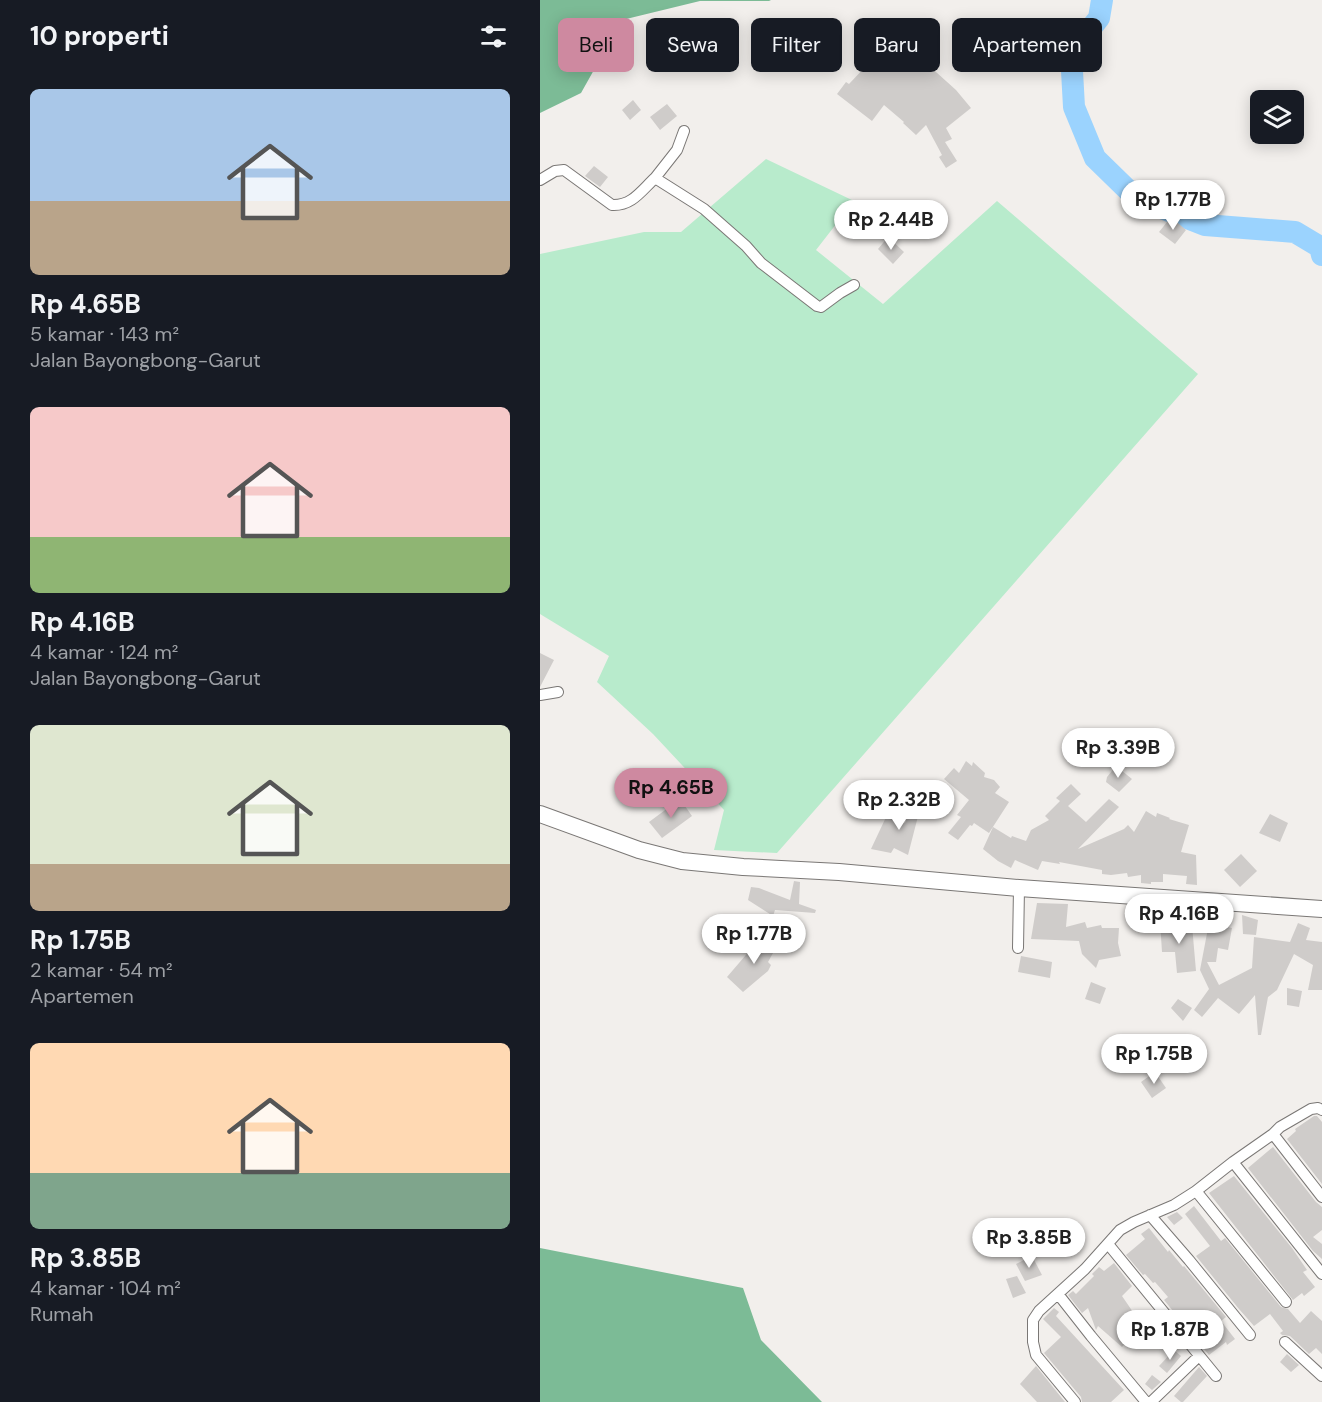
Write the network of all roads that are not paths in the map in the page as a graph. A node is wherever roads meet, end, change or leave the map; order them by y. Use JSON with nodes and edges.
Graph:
{"nodes":[{"id":1,"x":684,"y":131,"type":"dead end"},
{"id":2,"x":655,"y":178,"type":"junction"},
{"id":3,"x":540,"y":180,"type":"edge"},
{"id":4,"x":854,"y":285,"type":"dead end"},
{"id":5,"x":558,"y":693,"type":"dead end"},
{"id":6,"x":540,"y":695,"type":"edge"},
{"id":7,"x":540,"y":814,"type":"edge"},
{"id":8,"x":1019,"y":888,"type":"junction"},
{"id":9,"x":1322,"y":909,"type":"edge"},
{"id":10,"x":1018,"y":948,"type":"dead end"},
{"id":11,"x":1322,"y":1110,"type":"edge"},
{"id":12,"x":1273,"y":1134,"type":"junction"},
{"id":13,"x":1233,"y":1162,"type":"junction"},
{"id":14,"x":1196,"y":1191,"type":"junction"},
{"id":15,"x":1322,"y":1197,"type":"edge"},
{"id":16,"x":1150,"y":1215,"type":"junction"},
{"id":17,"x":1108,"y":1244,"type":"junction"},
{"id":18,"x":1322,"y":1274,"type":"edge"},
{"id":19,"x":1058,"y":1294,"type":"junction"},
{"id":20,"x":1286,"y":1302,"type":"dead end"},
{"id":21,"x":1250,"y":1335,"type":"dead end"},
{"id":22,"x":1285,"y":1342,"type":"dead end"},
{"id":23,"x":1199,"y":1356,"type":"junction"},
{"id":24,"x":1216,"y":1376,"type":"dead end"},
{"id":25,"x":1322,"y":1376,"type":"edge"},
{"id":26,"x":1075,"y":1402,"type":"edge"},
{"id":27,"x":1146,"y":1402,"type":"edge"},
{"id":28,"x":1151,"y":1402,"type":"edge"}],
"edges":[{"from":1,"to":2,"type":"street"},
{"from":2,"to":3,"type":"street"},
{"from":2,"to":4,"type":"street"},
{"from":5,"to":6,"type":"street"},
{"from":7,"to":8,"type":"main road"},
{"from":8,"to":9,"type":"main road"},
{"from":8,"to":10,"type":"street"},
{"from":11,"to":12,"type":"street"},
{"from":12,"to":13,"type":"street"},
{"from":12,"to":15,"type":"street"},
{"from":13,"to":14,"type":"street"},
{"from":13,"to":18,"type":"street"},
{"from":14,"to":16,"type":"street"},
{"from":14,"to":20,"type":"street"},
{"from":16,"to":17,"type":"street"},
{"from":16,"to":21,"type":"street"},
{"from":17,"to":19,"type":"street"},
{"from":17,"to":23,"type":"street"},
{"from":19,"to":26,"type":"street"},
{"from":19,"to":27,"type":"street"},
{"from":22,"to":25,"type":"street"},
{"from":23,"to":24,"type":"street"},
{"from":23,"to":28,"type":"street"}]}
